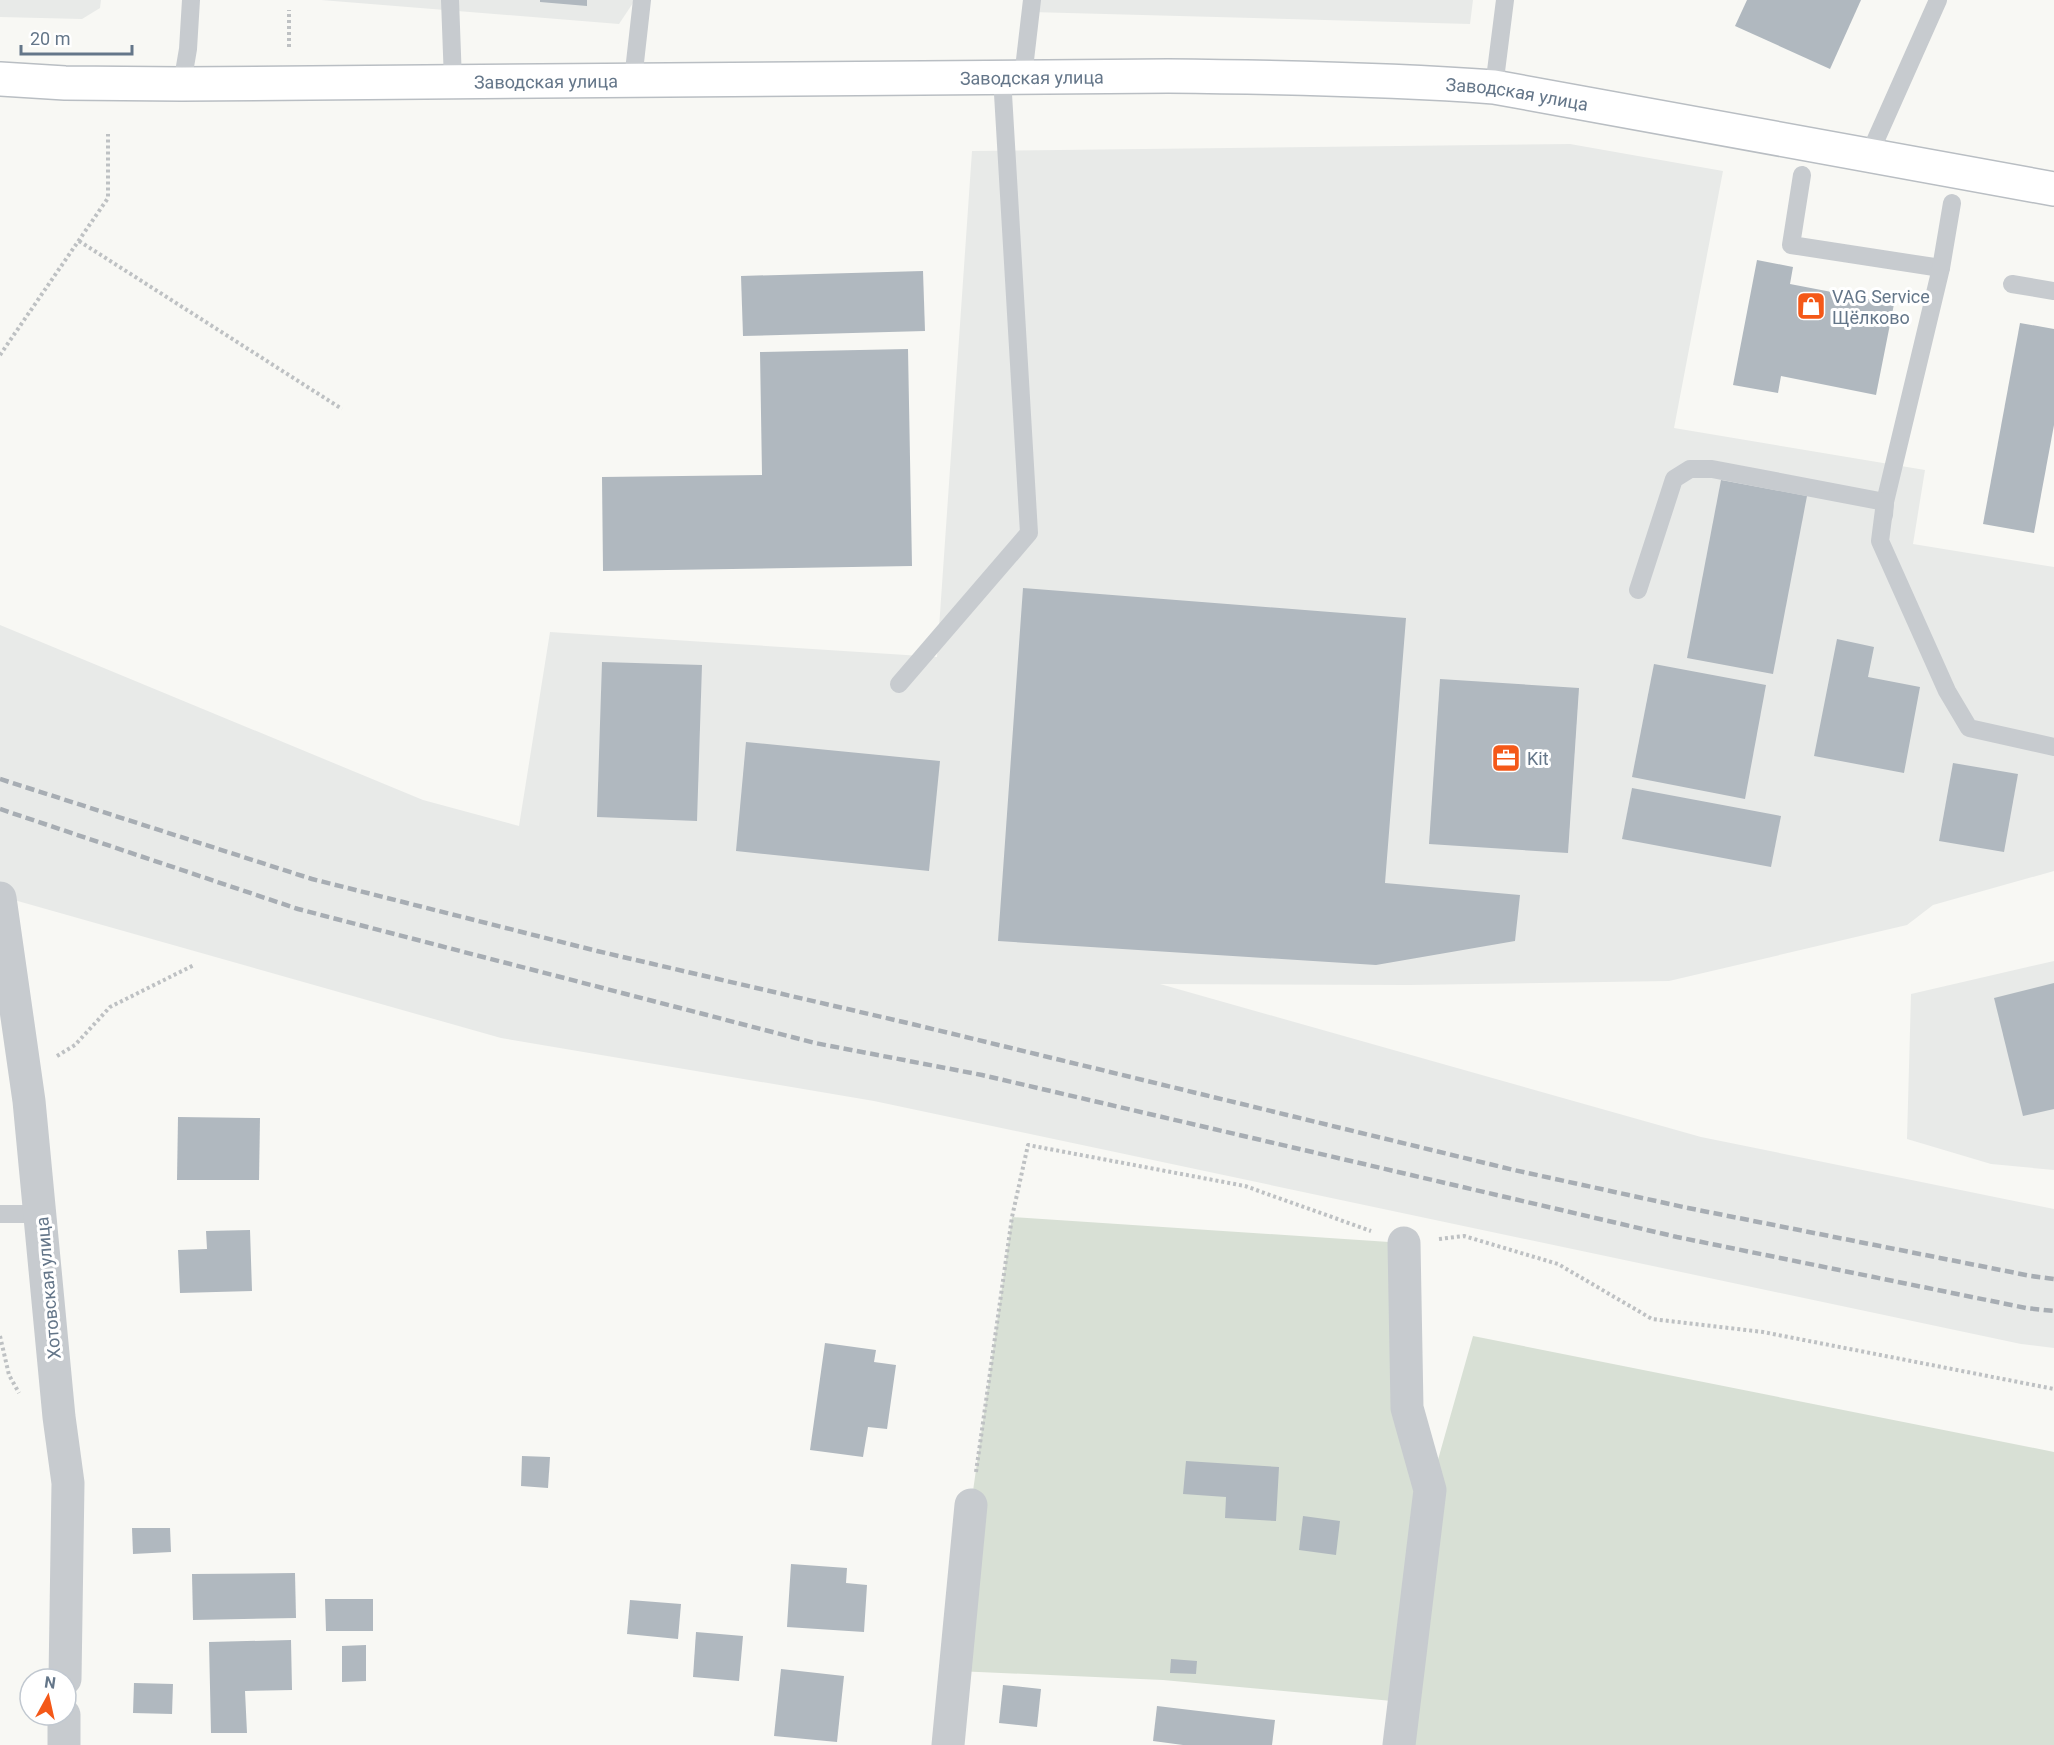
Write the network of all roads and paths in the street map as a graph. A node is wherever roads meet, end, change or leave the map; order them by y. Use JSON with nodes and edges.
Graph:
{"nodes":[{"id":1,"x":192,"y":0,"type":"edge"},
{"id":2,"x":450,"y":0,"type":"edge"},
{"id":3,"x":642,"y":0,"type":"edge"},
{"id":4,"x":1032,"y":0,"type":"edge"},
{"id":5,"x":1505,"y":0,"type":"edge"},
{"id":6,"x":1938,"y":0,"type":"edge"},
{"id":7,"x":289,"y":10,"type":"dead end"},
{"id":8,"x":289,"y":47,"type":"dead end"},
{"id":9,"x":1013,"y":77,"type":"junction"},
{"id":10,"x":0,"y":79,"type":"edge"},
{"id":11,"x":633,"y":80,"type":"junction"},
{"id":12,"x":453,"y":81,"type":"junction"},
{"id":13,"x":182,"y":84,"type":"junction"},
{"id":14,"x":1494,"y":87,"type":"junction"},
{"id":15,"x":108,"y":134,"type":"dead end"},
{"id":16,"x":1869,"y":155,"type":"junction"},
{"id":17,"x":1802,"y":176,"type":"dead end"},
{"id":18,"x":2054,"y":189,"type":"edge"},
{"id":19,"x":1952,"y":203,"type":"dead end"},
{"id":20,"x":80,"y":241,"type":"junction"},
{"id":21,"x":1941,"y":268,"type":"junction"},
{"id":22,"x":2012,"y":284,"type":"dead end"},
{"id":23,"x":2054,"y":291,"type":"edge"},
{"id":24,"x":0,"y":355,"type":"edge"},
{"id":25,"x":342,"y":409,"type":"dead end"},
{"id":26,"x":1885,"y":502,"type":"junction"},
{"id":27,"x":1638,"y":590,"type":"dead end"},
{"id":28,"x":898,"y":684,"type":"dead end"},
{"id":29,"x":2054,"y":747,"type":"edge"},
{"id":30,"x":0,"y":898,"type":"edge"},
{"id":31,"x":194,"y":965,"type":"dead end"},
{"id":32,"x":18,"y":1090,"type":"edge"},
{"id":33,"x":0,"y":1214,"type":"edge"},
{"id":34,"x":41,"y":1214,"type":"junction"},
{"id":35,"x":1404,"y":1243,"type":"junction"},
{"id":36,"x":2054,"y":1389,"type":"edge"},
{"id":37,"x":972,"y":1505,"type":"joint"},
{"id":38,"x":65,"y":1667,"type":"edge"},
{"id":39,"x":64,"y":1727,"type":"edge"},
{"id":40,"x":64,"y":1745,"type":"edge"},
{"id":41,"x":948,"y":1745,"type":"edge"},
{"id":42,"x":1399,"y":1745,"type":"edge"}],
"edges":[{"from":1,"to":13,"type":"lane"},
{"from":2,"to":12,"type":"lane"},
{"from":3,"to":11,"type":"lane"},
{"from":4,"to":9,"type":"lane"},
{"from":5,"to":14,"type":"lane"},
{"from":6,"to":16,"type":"lane"},
{"from":7,"to":8,"type":"path"},
{"from":9,"to":11,"type":"main road","name":"Заводская улица"},
{"from":9,"to":14,"type":"main road","name":"Заводская улица"},
{"from":9,"to":28,"type":"lane"},
{"from":10,"to":13,"type":"main road","name":"Заводская улица"},
{"from":11,"to":12,"type":"main road","name":"Заводская улица"},
{"from":12,"to":13,"type":"main road","name":"Заводская улица"},
{"from":14,"to":16,"type":"main road","name":"Заводская улица"},
{"from":15,"to":20,"type":"path"},
{"from":16,"to":18,"type":"main road","name":"Заводская улица"},
{"from":17,"to":21,"type":"lane"},
{"from":19,"to":21,"type":"lane"},
{"from":20,"to":24,"type":"path"},
{"from":20,"to":25,"type":"path"},
{"from":21,"to":26,"type":"lane"},
{"from":22,"to":23,"type":"lane"},
{"from":26,"to":27,"type":"lane"},
{"from":26,"to":29,"type":"lane"},
{"from":30,"to":32,"type":"street","name":"Хотовская улица"},
{"from":31,"to":32,"type":"path"},
{"from":32,"to":34,"type":"street","name":"Хотовская улица"},
{"from":33,"to":34,"type":"lane"},
{"from":34,"to":38,"type":"street","name":"Хотовская улица"},
{"from":35,"to":36,"type":"path"},
{"from":35,"to":37,"type":"path"},
{"from":35,"to":42,"type":"street"},
{"from":37,"to":41,"type":"street"},
{"from":39,"to":40,"type":"street"}]}
